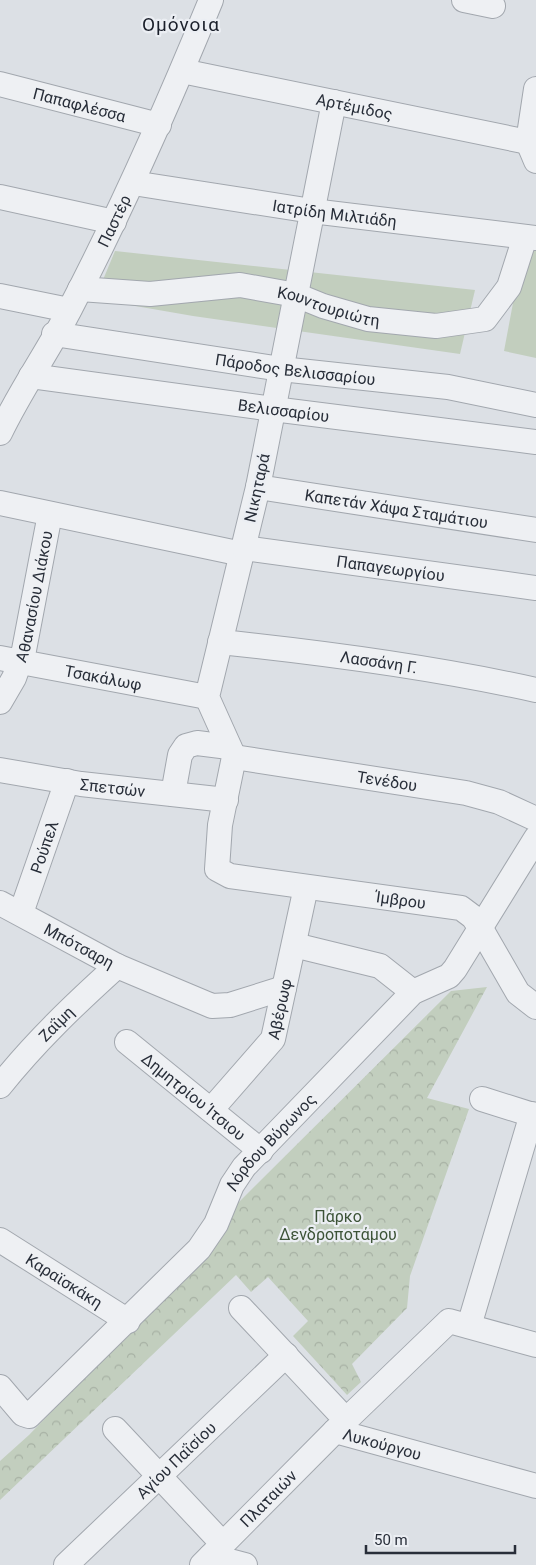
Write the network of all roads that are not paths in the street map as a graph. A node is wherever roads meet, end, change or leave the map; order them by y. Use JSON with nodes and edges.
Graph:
{"nodes":[{"id":1,"x":211,"y":0,"type":"edge"},
{"id":2,"x":464,"y":0,"type":"edge"},
{"id":3,"x":492,"y":6,"type":"dead end"},
{"id":4,"x":182,"y":71,"type":"junction"},
{"id":5,"x":0,"y":84,"type":"edge"},
{"id":6,"x":536,"y":89,"type":"edge"},
{"id":7,"x":334,"y":102,"type":"junction"},
{"id":8,"x":159,"y":125,"type":"junction"},
{"id":9,"x":532,"y":151,"type":"edge"},
{"id":10,"x":132,"y":184,"type":"junction"},
{"id":11,"x":0,"y":197,"type":"edge"},
{"id":12,"x":312,"y":210,"type":"junction"},
{"id":13,"x":114,"y":222,"type":"junction"},
{"id":14,"x":531,"y":238,"type":"edge"},
{"id":15,"x":80,"y":289,"type":"junction"},
{"id":16,"x":296,"y":294,"type":"junction"},
{"id":17,"x":0,"y":296,"type":"edge"},
{"id":18,"x":69,"y":310,"type":"junction"},
{"id":19,"x":54,"y":334,"type":"junction"},
{"id":20,"x":281,"y":369,"type":"junction"},
{"id":21,"x":31,"y":376,"type":"junction"},
{"id":22,"x":536,"y":405,"type":"edge"},
{"id":23,"x":273,"y":409,"type":"junction"},
{"id":24,"x":1,"y":430,"type":"edge"},
{"id":25,"x":536,"y":442,"type":"edge"},
{"id":26,"x":258,"y":487,"type":"junction"},
{"id":27,"x":0,"y":503,"type":"edge"},
{"id":28,"x":50,"y":514,"type":"junction"},
{"id":29,"x":536,"y":530,"type":"edge"},
{"id":30,"x":243,"y":551,"type":"junction"},
{"id":31,"x":536,"y":588,"type":"edge"},
{"id":32,"x":220,"y":642,"type":"junction"},
{"id":33,"x":10,"y":660,"type":"edge"},
{"id":34,"x":536,"y":690,"type":"edge"},
{"id":35,"x":207,"y":697,"type":"junction"},
{"id":36,"x":0,"y":702,"type":"edge"},
{"id":37,"x":231,"y":752,"type":"junction"},
{"id":38,"x":0,"y":770,"type":"edge"},
{"id":39,"x":67,"y":781,"type":"junction"},
{"id":40,"x":173,"y":794,"type":"junction"},
{"id":41,"x":226,"y":800,"type":"junction"},
{"id":42,"x":536,"y":819,"type":"edge"},
{"id":43,"x":536,"y":838,"type":"edge"},
{"id":44,"x":306,"y":887,"type":"junction"},
{"id":45,"x":6,"y":909,"type":"edge"},
{"id":46,"x":480,"y":927,"type":"junction"},
{"id":47,"x":294,"y":945,"type":"junction"},
{"id":48,"x":117,"y":966,"type":"junction"},
{"id":49,"x":284,"y":988,"type":"junction"},
{"id":50,"x":413,"y":992,"type":"junction"},
{"id":51,"x":536,"y":1006,"type":"edge"},
{"id":52,"x":127,"y":1042,"type":"dead end"},
{"id":53,"x":0,"y":1086,"type":"edge"},
{"id":54,"x":482,"y":1099,"type":"dead end"},
{"id":55,"x":211,"y":1110,"type":"junction"},
{"id":56,"x":534,"y":1115,"type":"edge"},
{"id":57,"x":261,"y":1150,"type":"junction"},
{"id":58,"x":0,"y":1240,"type":"edge"},
{"id":59,"x":241,"y":1308,"type":"dead end"},
{"id":60,"x":128,"y":1321,"type":"junction"},
{"id":61,"x":459,"y":1324,"type":"junction"},
{"id":62,"x":536,"y":1345,"type":"edge"},
{"id":63,"x":286,"y":1355,"type":"junction"},
{"id":64,"x":0,"y":1387,"type":"edge"},
{"id":65,"x":341,"y":1425,"type":"junction"},
{"id":66,"x":115,"y":1429,"type":"dead end"},
{"id":67,"x":159,"y":1476,"type":"junction"},
{"id":68,"x":536,"y":1486,"type":"edge"},
{"id":69,"x":212,"y":1555,"type":"edge"},
{"id":70,"x":66,"y":1565,"type":"edge"},
{"id":71,"x":245,"y":1565,"type":"edge"}],
"edges":[{"from":1,"to":4,"type":"street","name":"Παστέρ"},
{"from":2,"to":3,"type":"street"},
{"from":4,"to":7,"type":"street","name":"Αρτέμιδος"},
{"from":4,"to":8,"type":"street","name":"Παστέρ"},
{"from":5,"to":8,"type":"street","name":"Παπαφλέσσα"},
{"from":6,"to":9,"type":"street"},
{"from":7,"to":9,"type":"street","name":"Αρτέμιδος"},
{"from":7,"to":12,"type":"street","name":"Νικηταρά"},
{"from":8,"to":10,"type":"street","name":"Παστέρ"},
{"from":10,"to":12,"type":"street","name":"Ιατρίδη Μιλτιάδη"},
{"from":10,"to":13,"type":"street","name":"Παστέρ"},
{"from":11,"to":13,"type":"street"},
{"from":12,"to":14,"type":"street","name":"Ιατρίδη Μιλτιάδη"},
{"from":12,"to":16,"type":"street","name":"Νικηταρά"},
{"from":13,"to":15,"type":"street","name":"Παστέρ"},
{"from":14,"to":16,"type":"street","name":"Κουντουριώτη"},
{"from":15,"to":16,"type":"street","name":"Κουντουριώτη"},
{"from":15,"to":18,"type":"street","name":"Παστέρ"},
{"from":16,"to":20,"type":"street","name":"Νικηταρά"},
{"from":17,"to":18,"type":"street"},
{"from":18,"to":19,"type":"street","name":"Παστέρ"},
{"from":19,"to":20,"type":"street","name":"Πάροδος Βελισσαρίου"},
{"from":19,"to":21,"type":"street","name":"Παστέρ"},
{"from":20,"to":22,"type":"street","name":"Πάροδος Βελισσαρίου"},
{"from":20,"to":23,"type":"street","name":"Νικηταρά"},
{"from":21,"to":23,"type":"street","name":"Βελισσαρίου"},
{"from":21,"to":24,"type":"street","name":"Παστέρ"},
{"from":23,"to":25,"type":"street","name":"Βελισσαρίου"},
{"from":23,"to":26,"type":"street","name":"Νικηταρά"},
{"from":26,"to":29,"type":"street","name":"Καπετάν Χάψα Σταμάτιου"},
{"from":26,"to":30,"type":"street","name":"Νικηταρά"},
{"from":27,"to":28,"type":"street","name":"Παπαγεωργίου"},
{"from":28,"to":30,"type":"street","name":"Παπαγεωργίου"},
{"from":28,"to":33,"type":"street","name":"Αθανασίου Διάκου"},
{"from":30,"to":31,"type":"street","name":"Παπαγεωργίου"},
{"from":30,"to":32,"type":"street","name":"Νικηταρά"},
{"from":32,"to":34,"type":"street","name":"Λασσάνη Γ."},
{"from":32,"to":35,"type":"street","name":"Νικηταρά"},
{"from":33,"to":35,"type":"street","name":"Τσακάλωφ"},
{"from":33,"to":36,"type":"street","name":"Αθανασίου Διάκου"},
{"from":35,"to":37,"type":"street"},
{"from":37,"to":40,"type":"street","name":"Τενέδου"},
{"from":37,"to":41,"type":"street"},
{"from":37,"to":42,"type":"street","name":"Τενέδου"},
{"from":38,"to":39,"type":"street","name":"Σπετσών"},
{"from":39,"to":40,"type":"street","name":"Σπετσών"},
{"from":39,"to":45,"type":"street","name":"Ρούπελ"},
{"from":40,"to":41,"type":"street","name":"Σπετσών"},
{"from":41,"to":44,"type":"street","name":"Ίμβρου"},
{"from":43,"to":46,"type":"street","name":"Λόρδου Βύρωνος"},
{"from":44,"to":46,"type":"street","name":"Ίμβρου"},
{"from":44,"to":47,"type":"street","name":"Αβέρωφ"},
{"from":45,"to":48,"type":"street","name":"Μπότσαρη"},
{"from":46,"to":50,"type":"street","name":"Λόρδου Βύρωνος"},
{"from":46,"to":51,"type":"street","name":"Ίμβρου"},
{"from":47,"to":49,"type":"street","name":"Αβέρωφ"},
{"from":47,"to":50,"type":"street"},
{"from":48,"to":49,"type":"street","name":"Μπότσαρη"},
{"from":48,"to":53,"type":"street","name":"Ζαΐμη"},
{"from":49,"to":55,"type":"street","name":"Αβέρωφ"},
{"from":50,"to":57,"type":"street","name":"Λόρδου Βύρωνος"},
{"from":52,"to":55,"type":"street","name":"Δημητρίου Ίτσιου"},
{"from":54,"to":56,"type":"street"},
{"from":55,"to":57,"type":"street","name":"Δημητρίου Ίτσιου"},
{"from":56,"to":61,"type":"street"},
{"from":57,"to":60,"type":"street","name":"Λόρδου Βύρωνος"},
{"from":58,"to":60,"type":"street","name":"Καραϊσκάκη"},
{"from":59,"to":63,"type":"street","name":"Λυκούργου"},
{"from":60,"to":64,"type":"street","name":"Λόρδου Βύρωνος"},
{"from":61,"to":62,"type":"street"},
{"from":61,"to":65,"type":"street","name":"Πλαταιών"},
{"from":63,"to":65,"type":"street","name":"Λυκούργου"},
{"from":63,"to":67,"type":"street","name":"Αγίου Παΐσίου"},
{"from":65,"to":68,"type":"street","name":"Λυκούργου"},
{"from":65,"to":69,"type":"street","name":"Πλαταιών"},
{"from":66,"to":67,"type":"street"},
{"from":67,"to":69,"type":"street"},
{"from":67,"to":70,"type":"street","name":"Αγίου Παΐσίου"},
{"from":69,"to":71,"type":"street"}]}
